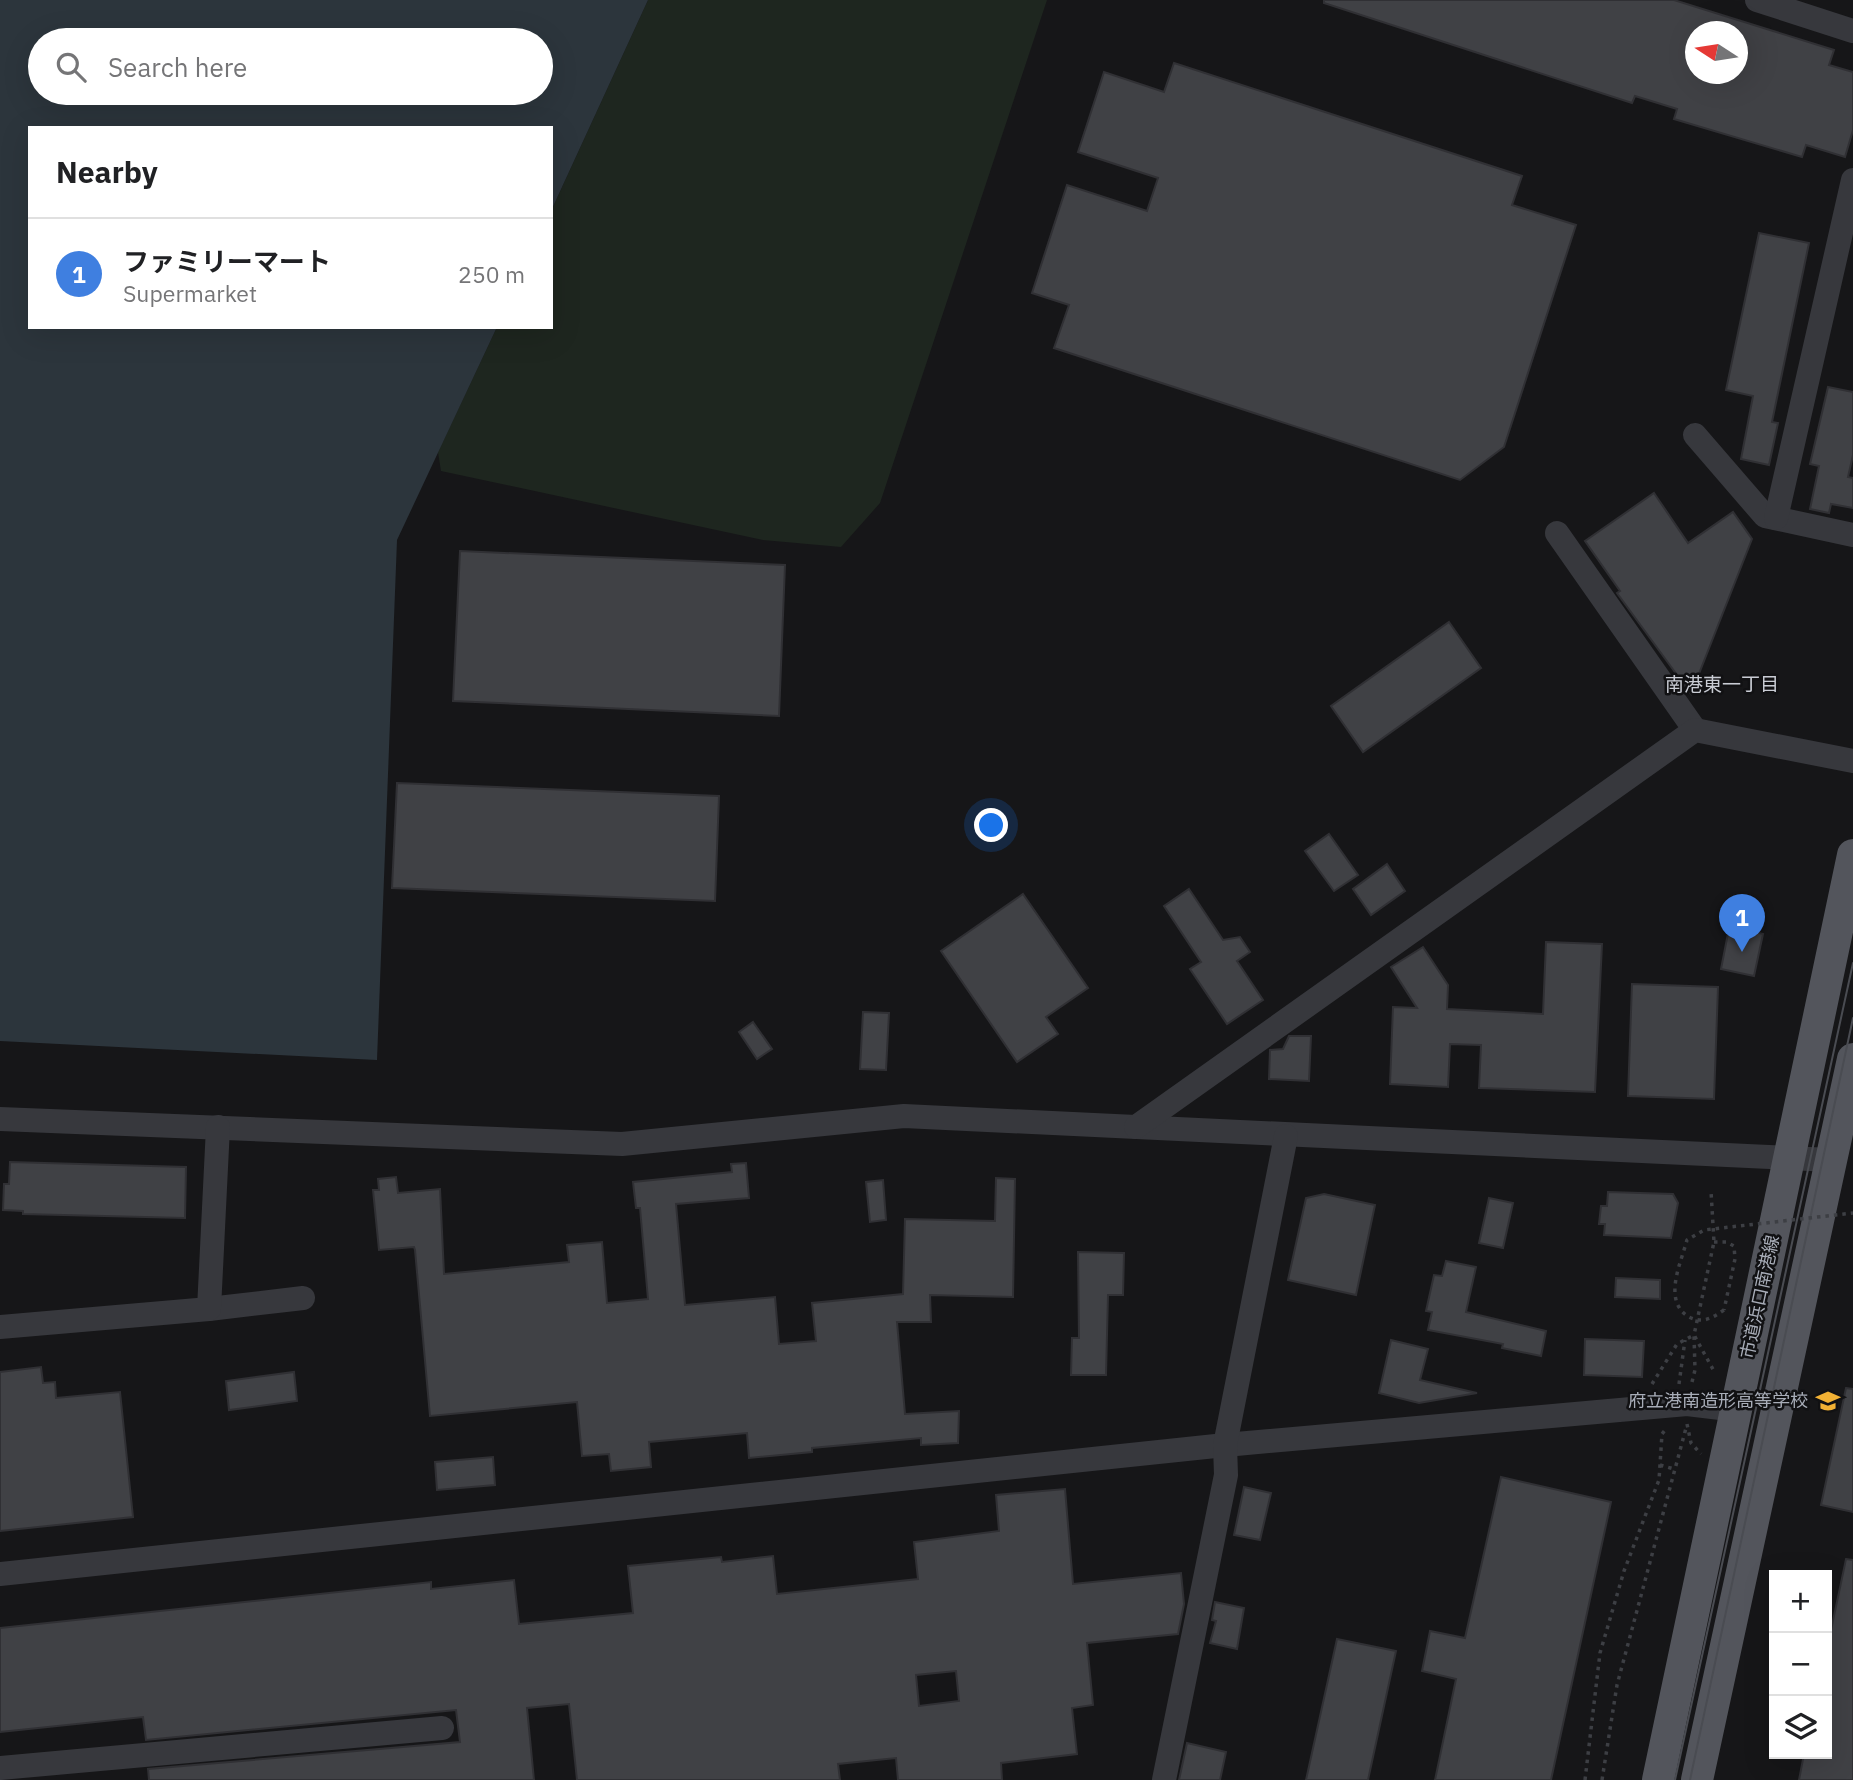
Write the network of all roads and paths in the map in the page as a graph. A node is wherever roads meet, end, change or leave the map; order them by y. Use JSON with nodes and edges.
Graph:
{"nodes":[{"id":1,"x":1757,"y":0,"type":"edge"},
{"id":2,"x":1853,"y":31,"type":"edge"},
{"id":3,"x":1853,"y":180,"type":"edge"},
{"id":4,"x":1695,"y":435,"type":"dead end"},
{"id":5,"x":1776,"y":518,"type":"junction"},
{"id":6,"x":1557,"y":533,"type":"dead end"},
{"id":7,"x":1853,"y":535,"type":"edge"},
{"id":8,"x":1695,"y":730,"type":"junction"},
{"id":9,"x":1853,"y":761,"type":"edge"},
{"id":10,"x":1853,"y":855,"type":"edge"},
{"id":11,"x":1853,"y":1059,"type":"edge"},
{"id":12,"x":0,"y":1119,"type":"edge"},
{"id":13,"x":218,"y":1127,"type":"junction"},
{"id":14,"x":1136,"y":1127,"type":"junction"},
{"id":15,"x":1286,"y":1136,"type":"junction"},
{"id":16,"x":1789,"y":1157,"type":"junction"},
{"id":17,"x":1831,"y":1160,"type":"junction"},
{"id":18,"x":1711,"y":1191,"type":"dead end"},
{"id":19,"x":1853,"y":1213,"type":"edge"},
{"id":20,"x":1714,"y":1242,"type":"junction"},
{"id":21,"x":303,"y":1298,"type":"dead end"},
{"id":22,"x":209,"y":1309,"type":"junction"},
{"id":23,"x":0,"y":1327,"type":"edge"},
{"id":24,"x":1694,"y":1335,"type":"junction"},
{"id":25,"x":1685,"y":1340,"type":"junction"},
{"id":26,"x":1715,"y":1373,"type":"dead end"},
{"id":27,"x":1650,"y":1387,"type":"dead end"},
{"id":28,"x":1683,"y":1410,"type":"junction"},
{"id":29,"x":1737,"y":1410,"type":"junction"},
{"id":30,"x":1670,"y":1425,"type":"dead end"},
{"id":31,"x":1691,"y":1443,"type":"dead end"},
{"id":32,"x":1224,"y":1445,"type":"junction"},
{"id":33,"x":1660,"y":1465,"type":"junction"},
{"id":34,"x":1674,"y":1469,"type":"junction"},
{"id":35,"x":0,"y":1574,"type":"edge"},
{"id":36,"x":442,"y":1728,"type":"dead end"},
{"id":37,"x":0,"y":1768,"type":"edge"},
{"id":38,"x":1164,"y":1780,"type":"edge"},
{"id":39,"x":1585,"y":1780,"type":"edge"},
{"id":40,"x":1602,"y":1780,"type":"edge"},
{"id":41,"x":1657,"y":1780,"type":"edge"},
{"id":42,"x":1697,"y":1780,"type":"edge"}],
"edges":[{"from":1,"to":2,"type":"street"},
{"from":3,"to":5,"type":"street"},
{"from":4,"to":5,"type":"street"},
{"from":5,"to":7,"type":"street"},
{"from":6,"to":8,"type":"street"},
{"from":8,"to":9,"type":"street"},
{"from":8,"to":14,"type":"street"},
{"from":10,"to":16,"type":"main road","name":"市道浜口南港線"},
{"from":11,"to":17,"type":"main road"},
{"from":12,"to":13,"type":"street"},
{"from":13,"to":14,"type":"street"},
{"from":13,"to":22,"type":"street"},
{"from":14,"to":15,"type":"street"},
{"from":15,"to":16,"type":"street"},
{"from":15,"to":32,"type":"street"},
{"from":16,"to":17,"type":"street"},
{"from":16,"to":29,"type":"main road","name":"市道浜口南港線"},
{"from":17,"to":42,"type":"main road"},
{"from":18,"to":20,"type":"path"},
{"from":19,"to":20,"type":"path","bridge":true},
{"from":20,"to":24,"type":"path"},
{"from":21,"to":22,"type":"street"},
{"from":22,"to":23,"type":"street"},
{"from":24,"to":25,"type":"path"},
{"from":24,"to":26,"type":"path"},
{"from":24,"to":28,"type":"path"},
{"from":25,"to":27,"type":"path"},
{"from":25,"to":28,"type":"path"},
{"from":28,"to":29,"type":"street"},
{"from":28,"to":31,"type":"path"},
{"from":28,"to":32,"type":"street"},
{"from":28,"to":34,"type":"path"},
{"from":29,"to":41,"type":"main road","name":"市道浜口南港線"},
{"from":30,"to":33,"type":"path"},
{"from":32,"to":35,"type":"street"},
{"from":32,"to":38,"type":"street"},
{"from":33,"to":34,"type":"path"},
{"from":33,"to":39,"type":"path"},
{"from":34,"to":40,"type":"path"},
{"from":36,"to":37,"type":"street"}]}
